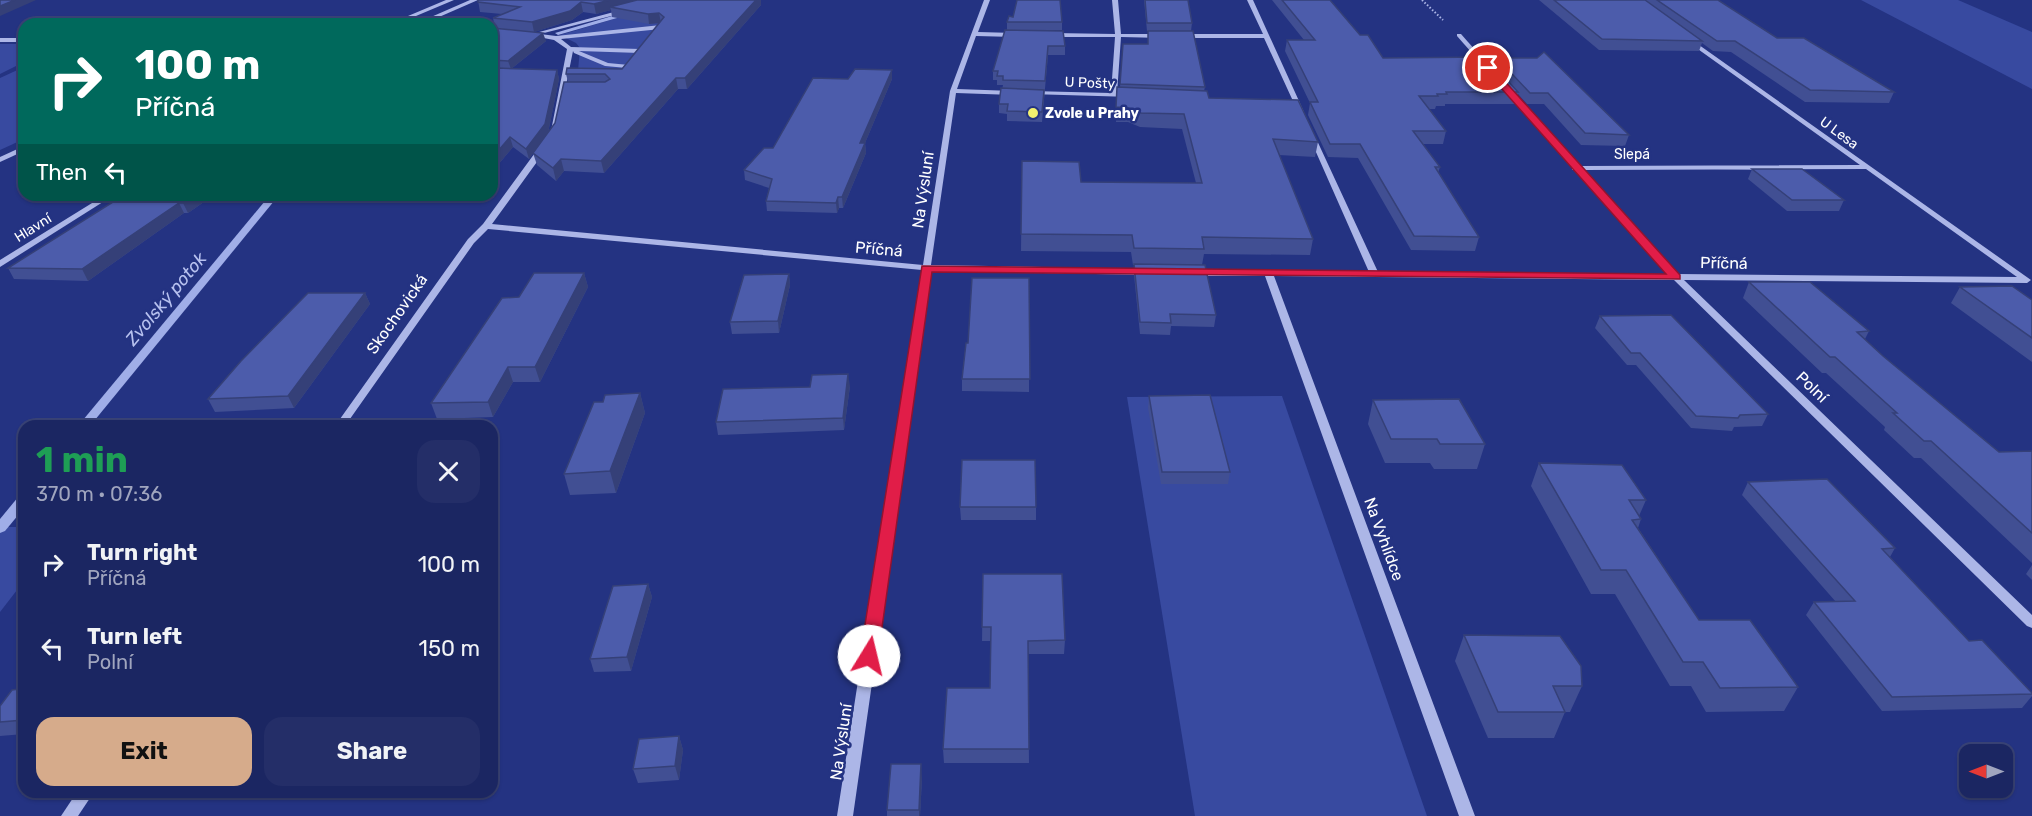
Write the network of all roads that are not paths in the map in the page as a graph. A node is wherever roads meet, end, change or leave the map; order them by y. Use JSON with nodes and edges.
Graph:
{"nodes":[{"id":1,"x":451,"y":0,"type":"edge"},
{"id":2,"x":475,"y":0,"type":"edge"},
{"id":3,"x":987,"y":0,"type":"edge"},
{"id":4,"x":1115,"y":0,"type":"edge"},
{"id":5,"x":1250,"y":0,"type":"edge"},
{"id":6,"x":635,"y":8,"type":"edge"},
{"id":7,"x":407,"y":18,"type":"edge"},
{"id":8,"x":432,"y":18,"type":"edge"},
{"id":9,"x":661,"y":27,"type":"edge"},
{"id":10,"x":522,"y":34,"type":"edge"},
{"id":11,"x":973,"y":34,"type":"junction"},
{"id":12,"x":532,"y":35,"type":"junction"},
{"id":13,"x":1018,"y":35,"type":"edge"},
{"id":14,"x":1040,"y":35,"type":"edge"},
{"id":15,"x":1459,"y":35,"type":"road end"},
{"id":16,"x":1682,"y":35,"type":"edge"},
{"id":17,"x":1118,"y":36,"type":"junction"},
{"id":18,"x":1268,"y":36,"type":"junction"},
{"id":19,"x":556,"y":39,"type":"junction"},
{"id":20,"x":0,"y":40,"type":"edge"},
{"id":21,"x":18,"y":40,"type":"edge"},
{"id":22,"x":570,"y":49,"type":"junction"},
{"id":23,"x":640,"y":51,"type":"edge"},
{"id":24,"x":627,"y":66,"type":"edge"},
{"id":25,"x":1490,"y":70,"type":"edge"},
{"id":26,"x":1506,"y":88,"type":"edge"},
{"id":27,"x":562,"y":89,"type":"junction"},
{"id":28,"x":573,"y":89,"type":"edge"},
{"id":29,"x":953,"y":91,"type":"junction"},
{"id":30,"x":1114,"y":96,"type":"junction"},
{"id":31,"x":1137,"y":97,"type":"edge"},
{"id":32,"x":1286,"y":104,"type":"edge"},
{"id":33,"x":1298,"y":104,"type":"junction"},
{"id":34,"x":18,"y":151,"type":"edge"},
{"id":35,"x":0,"y":160,"type":"edge"},
{"id":36,"x":1866,"y":167,"type":"junction"},
{"id":37,"x":1575,"y":168,"type":"junction"},
{"id":38,"x":100,"y":201,"type":"edge"},
{"id":39,"x":486,"y":226,"type":"junction"},
{"id":40,"x":0,"y":264,"type":"edge"},
{"id":41,"x":926,"y":268,"type":"junction"},
{"id":42,"x":1162,"y":272,"type":"edge"},
{"id":43,"x":1186,"y":273,"type":"edge"},
{"id":44,"x":1269,"y":274,"type":"junction"},
{"id":45,"x":1376,"y":275,"type":"junction"},
{"id":46,"x":1676,"y":277,"type":"junction"},
{"id":47,"x":2029,"y":282,"type":"edge"},
{"id":48,"x":344,"y":420,"type":"edge"},
{"id":49,"x":2032,"y":623,"type":"edge"},
{"id":50,"x":82,"y":798,"type":"edge"},
{"id":51,"x":69,"y":816,"type":"edge"},
{"id":52,"x":845,"y":816,"type":"edge"},
{"id":53,"x":1467,"y":816,"type":"edge"}],
"edges":[{"from":1,"to":7,"type":"street"},
{"from":2,"to":8,"type":"street"},
{"from":3,"to":11,"type":"street","name":"Na Výsluní"},
{"from":4,"to":17,"type":"street"},
{"from":5,"to":18,"type":"street"},
{"from":6,"to":12,"type":"street"},
{"from":9,"to":19,"type":"street"},
{"from":10,"to":12,"type":"street"},
{"from":11,"to":13,"type":"street"},
{"from":11,"to":29,"type":"street","name":"Na Výsluní"},
{"from":12,"to":19,"type":"street"},
{"from":14,"to":17,"type":"street"},
{"from":15,"to":25,"type":"street"},
{"from":16,"to":36,"type":"street","name":"U Lesa"},
{"from":17,"to":18,"type":"street"},
{"from":17,"to":30,"type":"street"},
{"from":18,"to":33,"type":"street"},
{"from":19,"to":22,"type":"street"},
{"from":20,"to":21,"type":"street"},
{"from":22,"to":23,"type":"street"},
{"from":22,"to":24,"type":"street"},
{"from":22,"to":27,"type":"street","name":"Skochovická"},
{"from":26,"to":37,"type":"street"},
{"from":27,"to":28,"type":"street"},
{"from":27,"to":39,"type":"street","name":"Skochovická"},
{"from":29,"to":30,"type":"street","name":"U Pošty"},
{"from":29,"to":41,"type":"street","name":"Na Výsluní"},
{"from":30,"to":31,"type":"street","name":"U Pošty"},
{"from":32,"to":33,"type":"street"},
{"from":33,"to":45,"type":"street"},
{"from":34,"to":35,"type":"street"},
{"from":36,"to":37,"type":"street","name":"Slepá"},
{"from":36,"to":47,"type":"street","name":"U Lesa"},
{"from":37,"to":46,"type":"street","name":"Polní"},
{"from":38,"to":40,"type":"street","name":"Hlavní"},
{"from":39,"to":41,"type":"street","name":"Příčná"},
{"from":39,"to":48,"type":"street","name":"Skochovická"},
{"from":41,"to":42,"type":"street","name":"Příčná"},
{"from":41,"to":52,"type":"street","name":"Na Výsluní"},
{"from":43,"to":44,"type":"street","name":"Příčná"},
{"from":44,"to":45,"type":"street","name":"Příčná"},
{"from":44,"to":53,"type":"street","name":"Na Vyhlídce"},
{"from":45,"to":46,"type":"street","name":"Příčná"},
{"from":46,"to":47,"type":"street","name":"Příčná"},
{"from":46,"to":49,"type":"street","name":"Polní"},
{"from":50,"to":51,"type":"street"}]}
